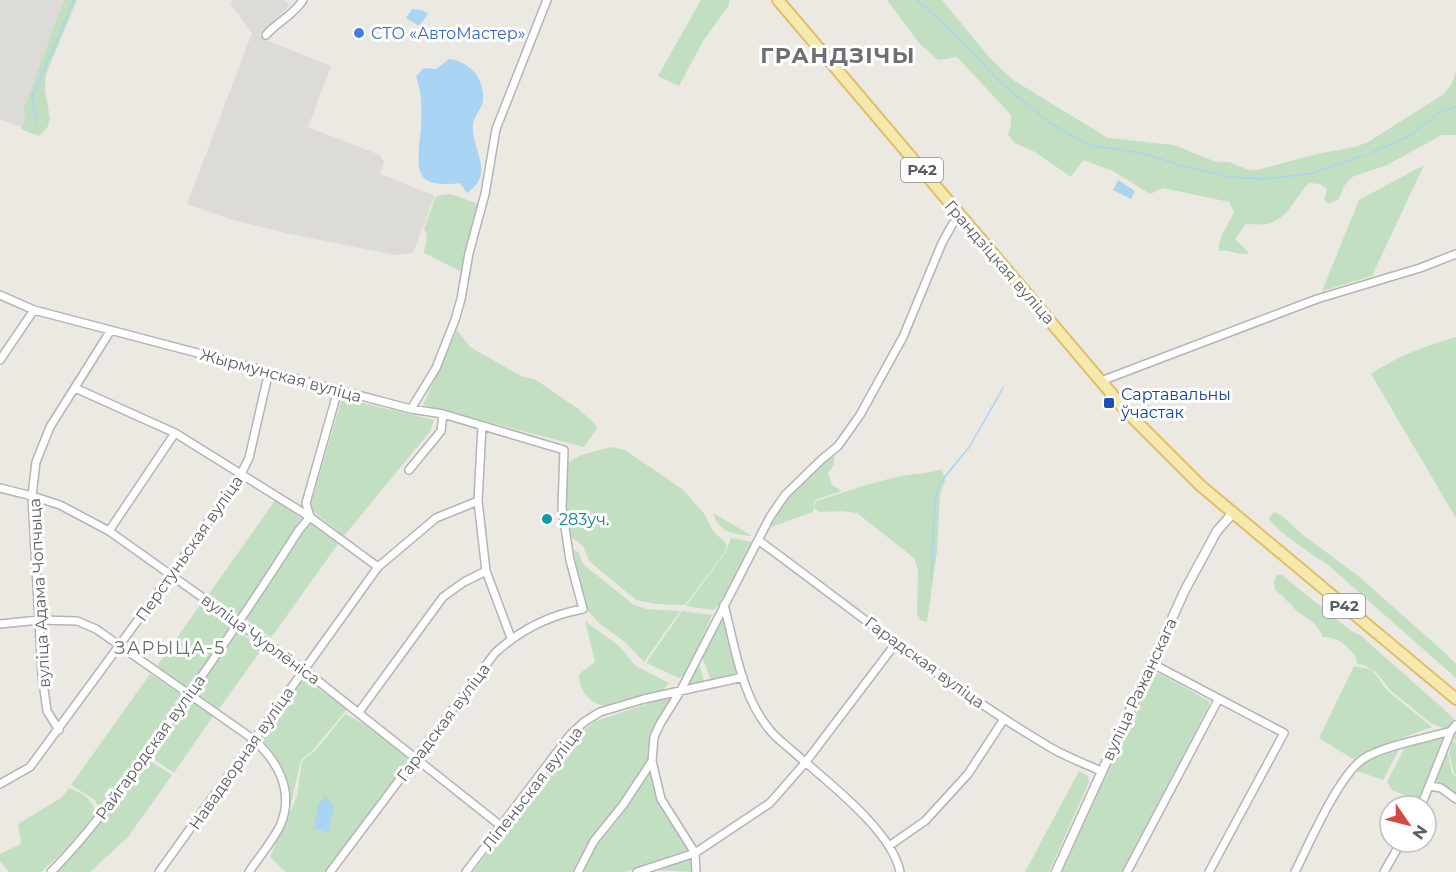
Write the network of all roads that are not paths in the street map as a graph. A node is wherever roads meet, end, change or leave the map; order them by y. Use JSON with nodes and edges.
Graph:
{"nodes":[{"id":1,"x":303,"y":0,"type":"edge"},
{"id":2,"x":548,"y":0,"type":"edge"},
{"id":3,"x":778,"y":0,"type":"edge"},
{"id":4,"x":266,"y":35,"type":"dead end"},
{"id":5,"x":960,"y":216,"type":"junction"},
{"id":6,"x":1456,"y":254,"type":"edge"},
{"id":7,"x":0,"y":295,"type":"edge"},
{"id":8,"x":34,"y":310,"type":"junction"},
{"id":9,"x":111,"y":330,"type":"junction"},
{"id":10,"x":0,"y":360,"type":"edge"},
{"id":11,"x":269,"y":371,"type":"junction"},
{"id":12,"x":1101,"y":381,"type":"junction"},
{"id":13,"x":75,"y":388,"type":"junction"},
{"id":14,"x":338,"y":390,"type":"junction"},
{"id":15,"x":411,"y":410,"type":"junction"},
{"id":16,"x":443,"y":414,"type":"junction"},
{"id":17,"x":482,"y":426,"type":"junction"},
{"id":18,"x":175,"y":433,"type":"junction"},
{"id":19,"x":409,"y":470,"type":"dead end"},
{"id":20,"x":241,"y":474,"type":"junction"},
{"id":21,"x":0,"y":488,"type":"edge"},
{"id":22,"x":32,"y":496,"type":"junction"},
{"id":23,"x":478,"y":501,"type":"junction"},
{"id":24,"x":1233,"y":513,"type":"junction"},
{"id":25,"x":310,"y":517,"type":"junction"},
{"id":26,"x":109,"y":531,"type":"junction"},
{"id":27,"x":758,"y":540,"type":"junction"},
{"id":28,"x":378,"y":567,"type":"junction"},
{"id":29,"x":486,"y":571,"type":"junction"},
{"id":30,"x":171,"y":575,"type":"junction"},
{"id":31,"x":724,"y":605,"type":"junction"},
{"id":32,"x":584,"y":609,"type":"joint"},
{"id":33,"x":39,"y":620,"type":"junction"},
{"id":34,"x":240,"y":623,"type":"junction"},
{"id":35,"x":0,"y":624,"type":"edge"},
{"id":36,"x":511,"y":638,"type":"junction"},
{"id":37,"x":896,"y":642,"type":"junction"},
{"id":38,"x":120,"y":645,"type":"junction"},
{"id":39,"x":1151,"y":663,"type":"junction"},
{"id":40,"x":303,"y":669,"type":"junction"},
{"id":41,"x":743,"y":677,"type":"junction"},
{"id":42,"x":681,"y":690,"type":"junction"},
{"id":43,"x":190,"y":694,"type":"junction"},
{"id":44,"x":1456,"y":699,"type":"edge"},
{"id":45,"x":1218,"y":700,"type":"junction"},
{"id":46,"x":359,"y":712,"type":"junction"},
{"id":47,"x":1004,"y":719,"type":"junction"},
{"id":48,"x":1456,"y":725,"type":"edge"},
{"id":49,"x":59,"y":730,"type":"junction"},
{"id":50,"x":1451,"y":731,"type":"junction"},
{"id":51,"x":253,"y":739,"type":"junction"},
{"id":52,"x":417,"y":758,"type":"junction"},
{"id":53,"x":652,"y":761,"type":"junction"},
{"id":54,"x":805,"y":763,"type":"junction"},
{"id":55,"x":1101,"y":771,"type":"junction"},
{"id":56,"x":0,"y":784,"type":"edge"},
{"id":57,"x":1430,"y":786,"type":"junction"},
{"id":58,"x":1426,"y":794,"type":"edge"},
{"id":59,"x":1456,"y":799,"type":"edge"},
{"id":60,"x":501,"y":826,"type":"junction"},
{"id":61,"x":889,"y":846,"type":"junction"},
{"id":62,"x":695,"y":853,"type":"junction"},
{"id":63,"x":1394,"y":854,"type":"edge"},
{"id":64,"x":51,"y":872,"type":"edge"},
{"id":65,"x":159,"y":872,"type":"edge"},
{"id":66,"x":249,"y":872,"type":"edge"},
{"id":67,"x":330,"y":872,"type":"edge"},
{"id":68,"x":466,"y":872,"type":"edge"},
{"id":69,"x":578,"y":872,"type":"edge"},
{"id":70,"x":637,"y":872,"type":"edge"},
{"id":71,"x":696,"y":872,"type":"edge"},
{"id":72,"x":900,"y":872,"type":"edge"},
{"id":73,"x":1056,"y":872,"type":"edge"},
{"id":74,"x":1127,"y":872,"type":"edge"},
{"id":75,"x":1209,"y":872,"type":"edge"},
{"id":76,"x":1295,"y":872,"type":"edge"},
{"id":77,"x":1384,"y":872,"type":"edge"}],
"edges":[{"from":1,"to":4,"type":"street"},
{"from":2,"to":15,"type":"street"},
{"from":3,"to":5,"type":"main road","name":"Грандзіцкая вуліца","number":"Р42"},
{"from":5,"to":12,"type":"main road","name":"Грандзіцкая вуліца","number":"Р42"},
{"from":5,"to":27,"type":"street"},
{"from":6,"to":12,"type":"street"},
{"from":7,"to":8,"type":"street","name":"Жырмунская вуліца"},
{"from":8,"to":9,"type":"street","name":"Жырмунская вуліца"},
{"from":8,"to":10,"type":"street"},
{"from":9,"to":11,"type":"street","name":"Жырмунская вуліца"},
{"from":9,"to":13,"type":"street","name":"вуліца Адама Чопчыца"},
{"from":11,"to":14,"type":"street","name":"Жырмунская вуліца"},
{"from":11,"to":20,"type":"street","name":"Перстуньская вуліца"},
{"from":12,"to":24,"type":"main road","name":"Грандзіцкая вуліца","number":"Р42"},
{"from":13,"to":18,"type":"street"},
{"from":13,"to":22,"type":"street","name":"вуліца Адама Чопчыца"},
{"from":14,"to":15,"type":"street","name":"Жырмунская вуліца"},
{"from":14,"to":25,"type":"street"},
{"from":15,"to":16,"type":"street","name":"Жырмунская вуліца"},
{"from":16,"to":17,"type":"street","name":"Жырмунская вуліца"},
{"from":16,"to":19,"type":"street"},
{"from":17,"to":23,"type":"street"},
{"from":17,"to":32,"type":"street","name":"Жырмунская вуліца"},
{"from":18,"to":20,"type":"street"},
{"from":18,"to":26,"type":"street"},
{"from":20,"to":25,"type":"street"},
{"from":20,"to":30,"type":"street","name":"Перстуньская вуліца"},
{"from":21,"to":22,"type":"street","name":"вуліца Чурлёніса"},
{"from":22,"to":26,"type":"street","name":"вуліца Чурлёніса"},
{"from":22,"to":33,"type":"street","name":"вуліца Адама Чопчыца"},
{"from":23,"to":28,"type":"street","name":"Навадворная вуліца"},
{"from":23,"to":29,"type":"street"},
{"from":24,"to":39,"type":"street","name":"вуліца Ражанскага"},
{"from":24,"to":44,"type":"main road","number":"Р42"},
{"from":25,"to":28,"type":"street"},
{"from":25,"to":34,"type":"street","name":"Райгародская вуліца"},
{"from":26,"to":30,"type":"street","name":"вуліца Чурлёніса"},
{"from":27,"to":31,"type":"street"},
{"from":27,"to":37,"type":"street","name":"Гарадская вуліца"},
{"from":28,"to":40,"type":"street","name":"Навадворная вуліца"},
{"from":29,"to":36,"type":"street"},
{"from":29,"to":46,"type":"street"},
{"from":30,"to":34,"type":"street","name":"вуліца Чурлёніса"},
{"from":30,"to":38,"type":"street","name":"Перстуньская вуліца"},
{"from":31,"to":41,"type":"street"},
{"from":31,"to":42,"type":"street"},
{"from":32,"to":36,"type":"street","name":"Гарадская вуліца"},
{"from":33,"to":35,"type":"street"},
{"from":33,"to":38,"type":"street"},
{"from":33,"to":49,"type":"street","name":"вуліца Адама Чопчыца"},
{"from":34,"to":40,"type":"street","name":"вуліца Чурлёніса"},
{"from":34,"to":43,"type":"street","name":"Райгародская вуліца"},
{"from":36,"to":52,"type":"street","name":"Гарадская вуліца"},
{"from":37,"to":47,"type":"street","name":"Гарадская вуліца"},
{"from":37,"to":54,"type":"street"},
{"from":38,"to":43,"type":"street"},
{"from":38,"to":49,"type":"street","name":"Перстуньская вуліца"},
{"from":39,"to":45,"type":"street"},
{"from":39,"to":55,"type":"street","name":"вуліца Ражанскага"},
{"from":40,"to":46,"type":"street","name":"вуліца Чурлёніса"},
{"from":40,"to":51,"type":"street","name":"Навадворная вуліца"},
{"from":41,"to":42,"type":"street","name":"Ліпеньская вуліца"},
{"from":41,"to":54,"type":"street"},
{"from":42,"to":53,"type":"street"},
{"from":42,"to":60,"type":"street","name":"Ліпеньская вуліца"},
{"from":43,"to":51,"type":"street"},
{"from":43,"to":64,"type":"street","name":"Райгародская вуліца"},
{"from":45,"to":74,"type":"street"},
{"from":45,"to":75,"type":"street"},
{"from":46,"to":52,"type":"street","name":"вуліца Чурлёніса"},
{"from":47,"to":55,"type":"street","name":"Гарадская вуліца"},
{"from":47,"to":61,"type":"street"},
{"from":48,"to":50,"type":"street"},
{"from":49,"to":56,"type":"street","name":"Перстуньская вуліца"},
{"from":50,"to":57,"type":"street"},
{"from":50,"to":76,"type":"street"},
{"from":51,"to":65,"type":"street","name":"Навадворная вуліца"},
{"from":51,"to":66,"type":"street"},
{"from":52,"to":60,"type":"street","name":"вуліца Чурлёніса"},
{"from":52,"to":67,"type":"street","name":"Гарадская вуліца"},
{"from":53,"to":62,"type":"street"},
{"from":53,"to":69,"type":"street"},
{"from":54,"to":61,"type":"street"},
{"from":54,"to":62,"type":"street"},
{"from":55,"to":73,"type":"street","name":"вуліца Ражанскага"},
{"from":57,"to":58,"type":"street"},
{"from":57,"to":59,"type":"street"},
{"from":60,"to":68,"type":"street","name":"Ліпеньская вуліца"},
{"from":61,"to":72,"type":"street"},
{"from":62,"to":70,"type":"street"},
{"from":62,"to":71,"type":"street"},
{"from":63,"to":77,"type":"street"}]}
